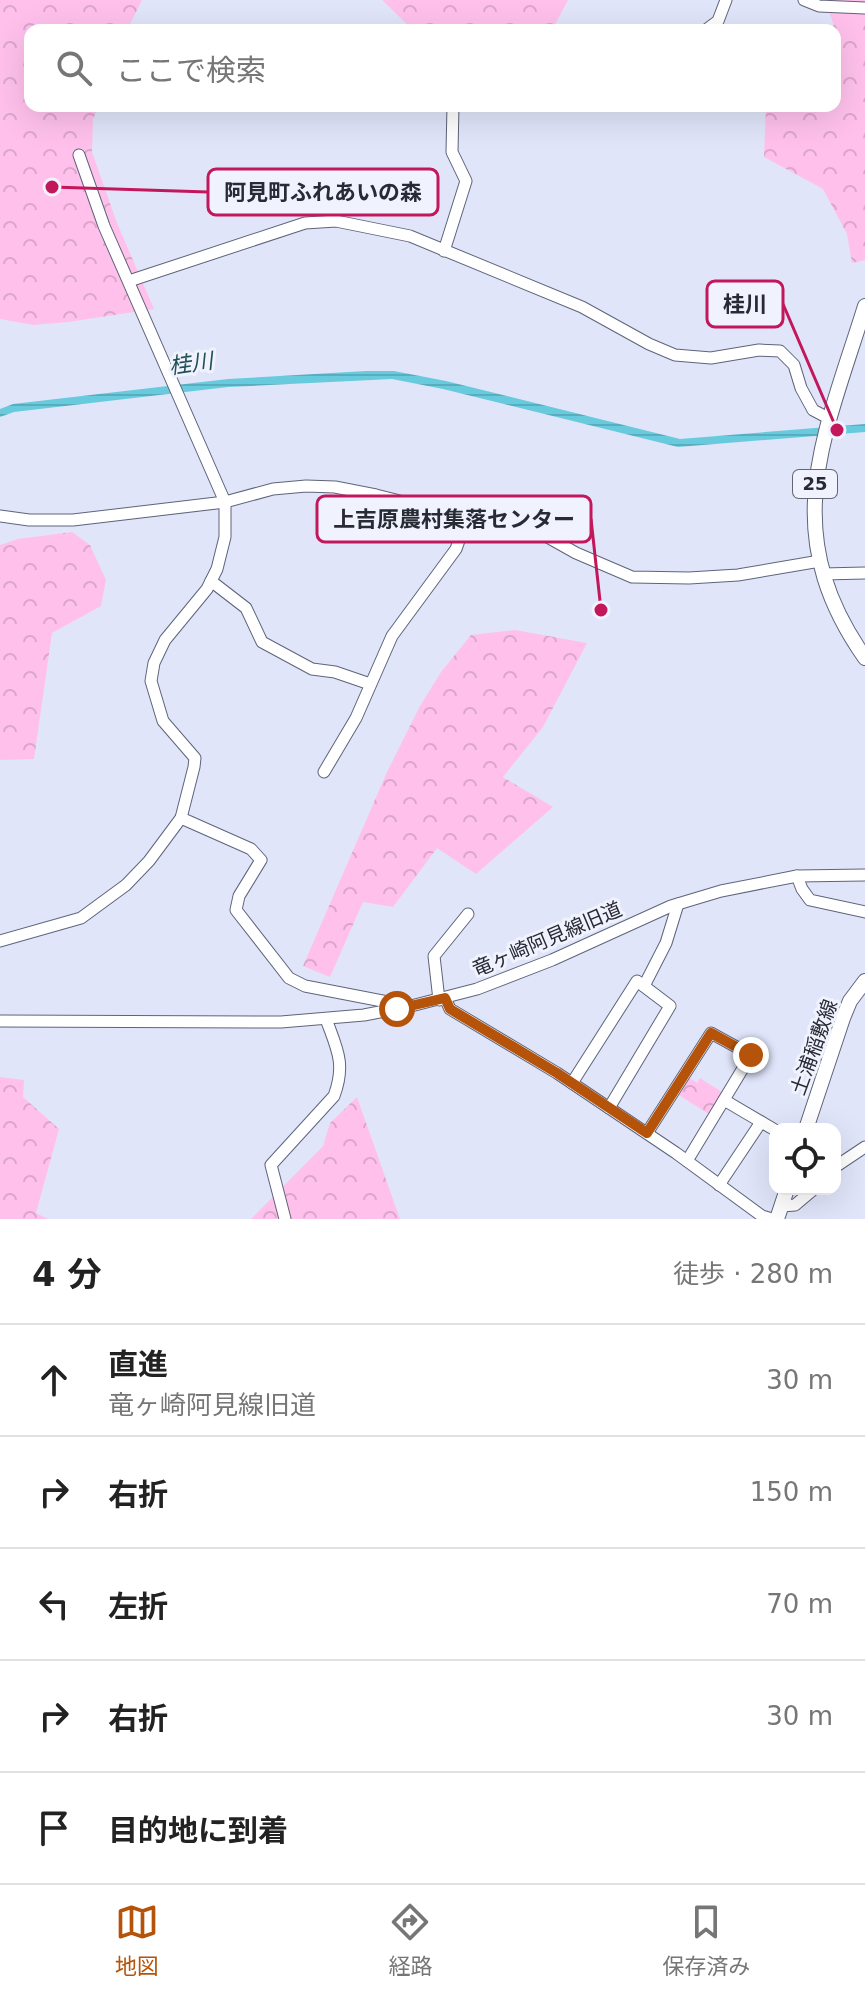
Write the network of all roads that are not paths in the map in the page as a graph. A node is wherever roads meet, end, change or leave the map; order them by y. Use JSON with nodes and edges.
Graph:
{"nodes":[{"id":1,"x":726,"y":0,"type":"edge"},
{"id":2,"x":804,"y":0,"type":"edge"},
{"id":3,"x":865,"y":8,"type":"edge"},
{"id":4,"x":714,"y":24,"type":"edge"},
{"id":5,"x":453,"y":112,"type":"edge"},
{"id":6,"x":79,"y":155,"type":"dead end"},
{"id":7,"x":444,"y":251,"type":"junction"},
{"id":8,"x":129,"y":281,"type":"junction"},
{"id":9,"x":865,"y":306,"type":"edge"},
{"id":10,"x":830,"y":419,"type":"junction"},
{"id":11,"x":225,"y":502,"type":"junction"},
{"id":12,"x":0,"y":516,"type":"edge"},
{"id":13,"x":467,"y":518,"type":"junction"},
{"id":14,"x":821,"y":568,"type":"junction"},
{"id":15,"x":865,"y":573,"type":"edge"},
{"id":16,"x":211,"y":581,"type":"junction"},
{"id":17,"x":865,"y":658,"type":"edge"},
{"id":18,"x":370,"y":684,"type":"junction"},
{"id":19,"x":324,"y":772,"type":"dead end"},
{"id":20,"x":181,"y":818,"type":"junction"},
{"id":21,"x":865,"y":875,"type":"edge"},
{"id":22,"x":797,"y":876,"type":"junction"},
{"id":23,"x":678,"y":904,"type":"junction"},
{"id":24,"x":865,"y":912,"type":"edge"},
{"id":25,"x":468,"y":914,"type":"dead end"},
{"id":26,"x":0,"y":941,"type":"edge"},
{"id":27,"x":865,"y":981,"type":"edge"},
{"id":28,"x":644,"y":986,"type":"junction"},
{"id":29,"x":442,"y":999,"type":"junction"},
{"id":30,"x":411,"y":1006,"type":"junction"},
{"id":31,"x":326,"y":1019,"type":"junction"},
{"id":32,"x":0,"y":1021,"type":"edge"},
{"id":33,"x":572,"y":1083,"type":"junction"},
{"id":34,"x":724,"y":1100,"type":"junction"},
{"id":35,"x":609,"y":1108,"type":"junction"},
{"id":36,"x":761,"y":1122,"type":"junction"},
{"id":37,"x":808,"y":1123,"type":"edge"},
{"id":38,"x":769,"y":1127,"type":"edge"},
{"id":39,"x":647,"y":1133,"type":"junction"},
{"id":40,"x":865,"y":1147,"type":"edge"},
{"id":41,"x":687,"y":1161,"type":"junction"},
{"id":42,"x":841,"y":1163,"type":"edge"},
{"id":43,"x":719,"y":1185,"type":"junction"},
{"id":44,"x":785,"y":1195,"type":"edge"},
{"id":45,"x":807,"y":1195,"type":"edge"},
{"id":46,"x":777,"y":1215,"type":"edge"},
{"id":47,"x":285,"y":1219,"type":"edge"}],
"edges":[{"from":1,"to":4,"type":"street"},
{"from":2,"to":3,"type":"street"},
{"from":5,"to":7,"type":"street"},
{"from":6,"to":8,"type":"street"},
{"from":7,"to":8,"type":"street"},
{"from":7,"to":10,"type":"street"},
{"from":8,"to":11,"type":"street"},
{"from":9,"to":10,"type":"main road","number":"25"},
{"from":10,"to":14,"type":"main road","number":"25"},
{"from":11,"to":12,"type":"street"},
{"from":11,"to":13,"type":"street"},
{"from":11,"to":16,"type":"street"},
{"from":13,"to":14,"type":"street"},
{"from":13,"to":18,"type":"street"},
{"from":14,"to":15,"type":"street"},
{"from":14,"to":17,"type":"main road","number":"25"},
{"from":16,"to":18,"type":"street"},
{"from":16,"to":20,"type":"street"},
{"from":18,"to":19,"type":"street"},
{"from":20,"to":26,"type":"street"},
{"from":20,"to":30,"type":"street"},
{"from":21,"to":22,"type":"street","name":"竜ヶ崎阿見線旧道"},
{"from":22,"to":23,"type":"street","name":"竜ヶ崎阿見線旧道"},
{"from":22,"to":24,"type":"street"},
{"from":23,"to":28,"type":"street"},
{"from":23,"to":29,"type":"street","name":"竜ヶ崎阿見線旧道"},
{"from":25,"to":29,"type":"street"},
{"from":27,"to":37,"type":"main road","name":"土浦稲敷線"},
{"from":28,"to":33,"type":"street"},
{"from":28,"to":35,"type":"street"},
{"from":29,"to":30,"type":"street","name":"竜ヶ崎阿見線旧道"},
{"from":29,"to":33,"type":"street"},
{"from":30,"to":31,"type":"street","name":"竜ヶ崎阿見線旧道"},
{"from":31,"to":32,"type":"street","name":"竜ヶ崎阿見線旧道"},
{"from":31,"to":47,"type":"street"},
{"from":33,"to":35,"type":"street"},
{"from":34,"to":36,"type":"street"},
{"from":34,"to":39,"type":"street"},
{"from":34,"to":41,"type":"street"},
{"from":35,"to":39,"type":"street"},
{"from":36,"to":38,"type":"street"},
{"from":36,"to":43,"type":"street"},
{"from":39,"to":41,"type":"street"},
{"from":40,"to":42,"type":"street"},
{"from":41,"to":43,"type":"street"},
{"from":43,"to":46,"type":"street"},
{"from":44,"to":46,"type":"main road"},
{"from":45,"to":46,"type":"street"}]}
